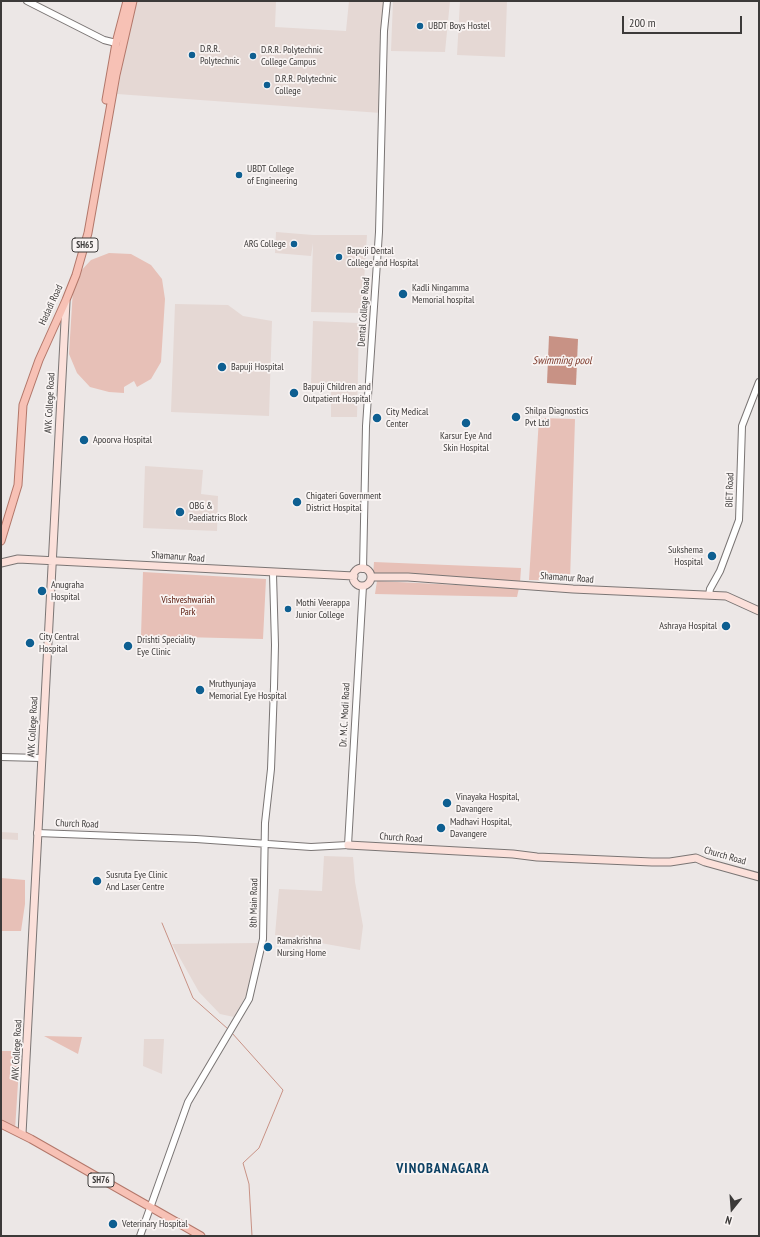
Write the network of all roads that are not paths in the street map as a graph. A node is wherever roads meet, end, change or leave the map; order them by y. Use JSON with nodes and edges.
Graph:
{"nodes":[{"id":1,"x":27,"y":1,"type":"edge"},
{"id":2,"x":127,"y":1,"type":"edge"},
{"id":3,"x":133,"y":1,"type":"edge"},
{"id":4,"x":387,"y":1,"type":"edge"},
{"id":5,"x":116,"y":43,"type":"junction"},
{"id":6,"x":114,"y":73,"type":"junction"},
{"id":7,"x":66,"y":300,"type":"junction"},
{"id":8,"x":57,"y":314,"type":"junction"},
{"id":9,"x":65,"y":320,"type":"junction"},
{"id":10,"x":759,"y":382,"type":"edge"},
{"id":11,"x":1,"y":540,"type":"edge"},
{"id":12,"x":52,"y":562,"type":"junction"},
{"id":13,"x":1,"y":563,"type":"edge"},
{"id":14,"x":363,"y":568,"type":"junction"},
{"id":15,"x":273,"y":574,"type":"junction"},
{"id":16,"x":354,"y":576,"type":"junction"},
{"id":17,"x":371,"y":577,"type":"junction"},
{"id":18,"x":363,"y":586,"type":"junction"},
{"id":19,"x":709,"y":595,"type":"junction"},
{"id":20,"x":759,"y":611,"type":"edge"},
{"id":21,"x":1,"y":756,"type":"edge"},
{"id":22,"x":41,"y":758,"type":"junction"},
{"id":23,"x":37,"y":833,"type":"junction"},
{"id":24,"x":266,"y":843,"type":"junction"},
{"id":25,"x":348,"y":845,"type":"junction"},
{"id":26,"x":759,"y":877,"type":"edge"},
{"id":27,"x":1,"y":1124,"type":"edge"},
{"id":28,"x":22,"y":1134,"type":"junction"},
{"id":29,"x":151,"y":1208,"type":"junction"},
{"id":30,"x":140,"y":1236,"type":"edge"},
{"id":31,"x":201,"y":1236,"type":"edge"}],
"edges":[{"from":1,"to":5,"type":"street"},
{"from":2,"to":5,"type":"main road","name":"Hadadi Road","number":"SH65"},
{"from":3,"to":6,"type":"main road"},
{"from":4,"to":14,"type":"street","name":"Dental College Road"},
{"from":5,"to":6,"type":"main road","name":"Hadadi Road","number":"SH65"},
{"from":6,"to":7,"type":"main road","name":"Hadadi Road","number":"SH65"},
{"from":6,"to":8,"type":"main road"},
{"from":7,"to":8,"type":"main road","name":"Hadadi Road","number":"SH65"},
{"from":7,"to":9,"type":"main road","name":"AVK College Road"},
{"from":8,"to":9,"type":"main road"},
{"from":8,"to":11,"type":"main road","name":"Hadadi Road","number":"SH65"},
{"from":9,"to":12,"type":"main road","name":"AVK College Road"},
{"from":10,"to":19,"type":"street","name":"BIET Road"},
{"from":12,"to":13,"type":"main road","name":"Shamanur Road"},
{"from":12,"to":15,"type":"main road","name":"Shamanur Road"},
{"from":12,"to":22,"type":"main road","name":"AVK College Road"},
{"from":14,"to":16,"type":"main road"},
{"from":14,"to":17,"type":"main road"},
{"from":15,"to":16,"type":"main road","name":"Shamanur Road"},
{"from":15,"to":24,"type":"street","name":"8th Main Road"},
{"from":16,"to":18,"type":"main road"},
{"from":17,"to":18,"type":"main road"},
{"from":17,"to":19,"type":"main road","name":"Shamanur Road"},
{"from":18,"to":25,"type":"street","name":"Dr. M.C. Modi Road"},
{"from":19,"to":20,"type":"main road","name":"Shamanur Road"},
{"from":21,"to":22,"type":"street"},
{"from":22,"to":23,"type":"main road","name":"AVK College Road"},
{"from":23,"to":24,"type":"street","name":"Church Road"},
{"from":23,"to":28,"type":"main road","name":"AVK College Road"},
{"from":24,"to":25,"type":"street","name":"Church Road"},
{"from":24,"to":29,"type":"street","name":"8th Main Road"},
{"from":25,"to":26,"type":"main road","name":"Church Road"},
{"from":27,"to":28,"type":"main road","number":"SH76"},
{"from":28,"to":29,"type":"main road","number":"SH76"},
{"from":29,"to":30,"type":"street","name":"8th Main Road"},
{"from":29,"to":31,"type":"main road","number":"SH76"}]}
